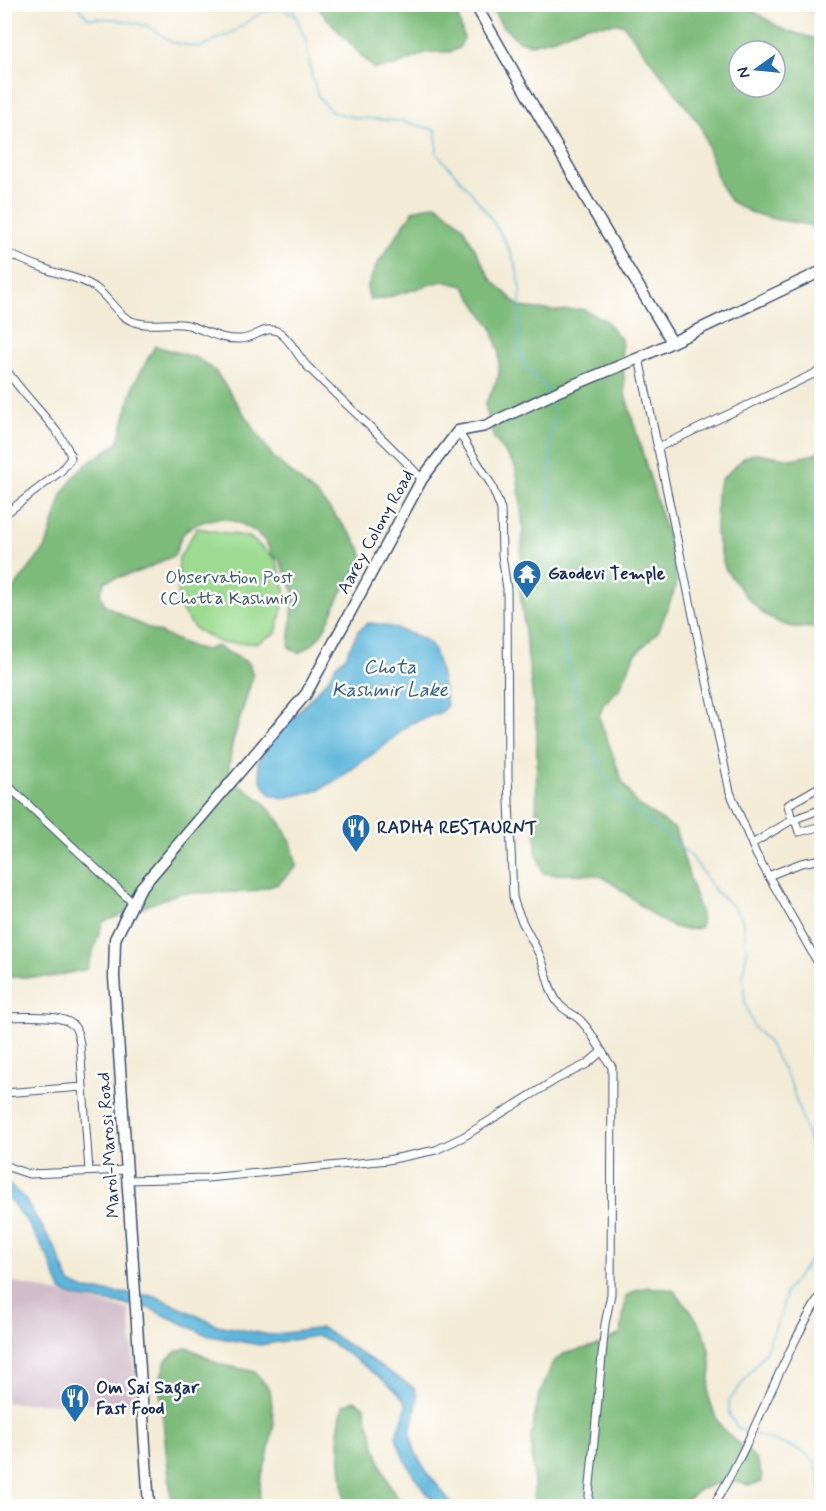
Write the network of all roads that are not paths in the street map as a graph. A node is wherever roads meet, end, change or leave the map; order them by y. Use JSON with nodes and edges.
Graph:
{"nodes":[{"id":1,"x":475,"y":4,"type":"edge"},
{"id":2,"x":4,"y":252,"type":"edge"},
{"id":3,"x":822,"y":270,"type":"edge"},
{"id":4,"x":672,"y":342,"type":"junction"},
{"id":5,"x":639,"y":358,"type":"junction"},
{"id":6,"x":4,"y":366,"type":"edge"},
{"id":7,"x":822,"y":370,"type":"edge"},
{"id":8,"x":458,"y":431,"type":"junction"},
{"id":9,"x":657,"y":448,"type":"junction"},
{"id":10,"x":422,"y":479,"type":"junction"},
{"id":11,"x":4,"y":515,"type":"edge"},
{"id":12,"x":4,"y":782,"type":"edge"},
{"id":13,"x":821,"y":786,"type":"edge"},
{"id":14,"x":822,"y":809,"type":"edge"},
{"id":15,"x":792,"y":820,"type":"junction"},
{"id":16,"x":822,"y":826,"type":"edge"},
{"id":17,"x":752,"y":844,"type":"junction"},
{"id":18,"x":822,"y":859,"type":"edge"},
{"id":19,"x":768,"y":876,"type":"junction"},
{"id":20,"x":133,"y":903,"type":"junction"},
{"id":21,"x":822,"y":970,"type":"edge"},
{"id":22,"x":114,"y":977,"type":"joint"},
{"id":23,"x":4,"y":1017,"type":"edge"},
{"id":24,"x":601,"y":1052,"type":"junction"},
{"id":25,"x":83,"y":1087,"type":"junction"},
{"id":26,"x":4,"y":1093,"type":"edge"},
{"id":27,"x":4,"y":1164,"type":"edge"},
{"id":28,"x":89,"y":1171,"type":"junction"},
{"id":29,"x":128,"y":1175,"type":"junction"},
{"id":30,"x":822,"y":1293,"type":"edge"},
{"id":31,"x":149,"y":1506,"type":"edge"},
{"id":32,"x":588,"y":1506,"type":"edge"},
{"id":33,"x":713,"y":1506,"type":"edge"}],
"edges":[{"from":1,"to":4,"type":"main road"},
{"from":2,"to":10,"type":"street"},
{"from":3,"to":4,"type":"main road"},
{"from":4,"to":5,"type":"main road"},
{"from":5,"to":8,"type":"main road"},
{"from":5,"to":9,"type":"street"},
{"from":6,"to":11,"type":"street"},
{"from":7,"to":9,"type":"street"},
{"from":8,"to":10,"type":"main road","name":"Aarey Colony Road"},
{"from":8,"to":24,"type":"street"},
{"from":9,"to":17,"type":"street"},
{"from":10,"to":20,"type":"main road","name":"Aarey Colony Road"},
{"from":12,"to":20,"type":"street"},
{"from":13,"to":15,"type":"street"},
{"from":14,"to":15,"type":"street"},
{"from":15,"to":16,"type":"street"},
{"from":15,"to":17,"type":"street"},
{"from":17,"to":19,"type":"street"},
{"from":18,"to":19,"type":"street"},
{"from":19,"to":21,"type":"street"},
{"from":20,"to":22,"type":"main road","name":"Aarey Colony Road"},
{"from":22,"to":29,"type":"main road","name":"Marol-Marosi Road"},
{"from":23,"to":25,"type":"street"},
{"from":24,"to":29,"type":"street"},
{"from":24,"to":32,"type":"street"},
{"from":25,"to":26,"type":"street"},
{"from":25,"to":28,"type":"street"},
{"from":27,"to":28,"type":"street"},
{"from":28,"to":29,"type":"street"},
{"from":29,"to":31,"type":"main road","name":"Marol-Marosi Road"},
{"from":30,"to":33,"type":"street"}]}
